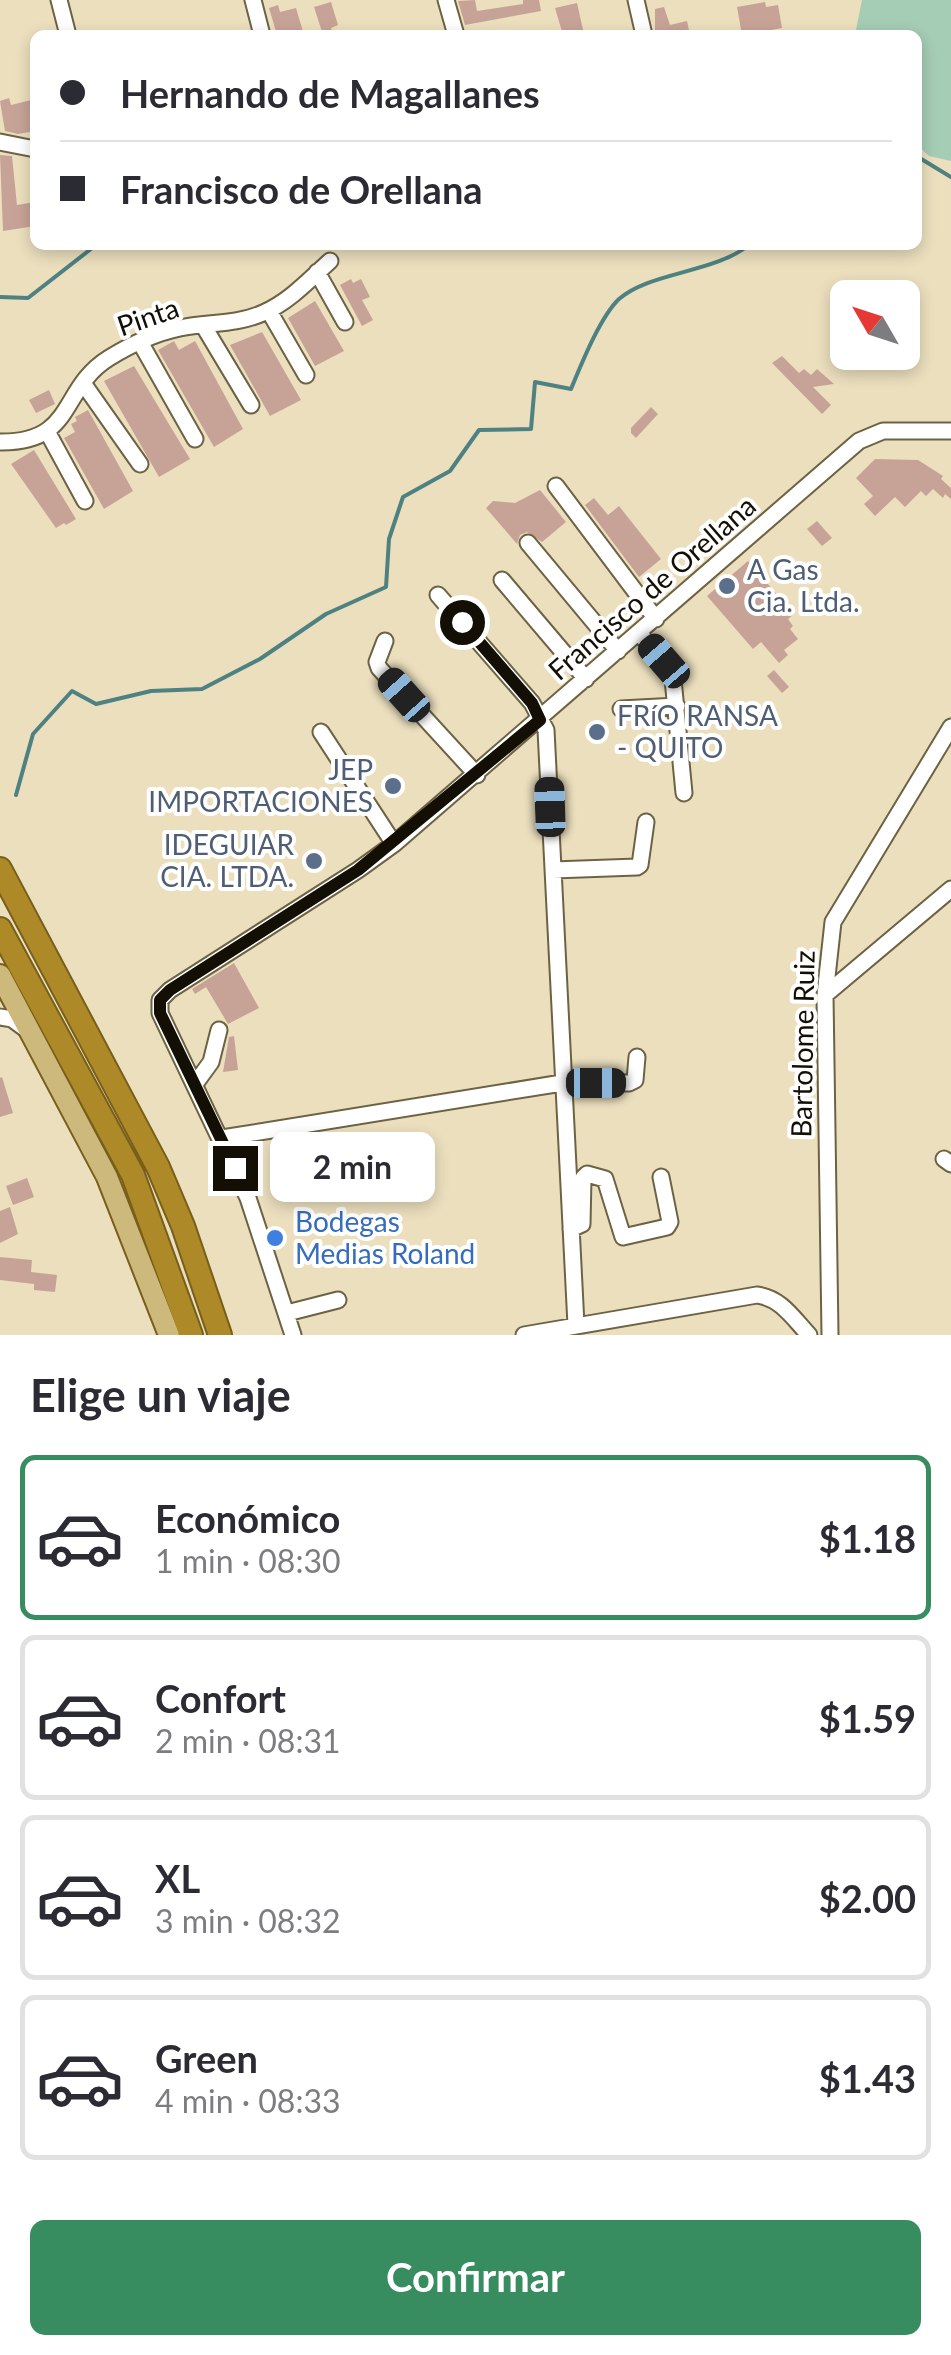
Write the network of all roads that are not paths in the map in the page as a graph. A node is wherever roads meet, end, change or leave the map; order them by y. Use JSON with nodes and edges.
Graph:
{"nodes":[{"id":1,"x":58,"y":0,"type":"edge"},
{"id":2,"x":253,"y":0,"type":"edge"},
{"id":3,"x":446,"y":0,"type":"edge"},
{"id":4,"x":636,"y":0,"type":"edge"},
{"id":5,"x":67,"y":30,"type":"edge"},
{"id":6,"x":261,"y":30,"type":"edge"},
{"id":7,"x":455,"y":30,"type":"edge"},
{"id":8,"x":643,"y":30,"type":"edge"},
{"id":9,"x":0,"y":142,"type":"edge"},
{"id":10,"x":30,"y":148,"type":"edge"},
{"id":11,"x":268,"y":311,"type":"junction"},
{"id":12,"x":344,"y":322,"type":"dead end"},
{"id":13,"x":203,"y":326,"type":"junction"},
{"id":14,"x":140,"y":342,"type":"junction"},
{"id":15,"x":306,"y":375,"type":"dead end"},
{"id":16,"x":83,"y":383,"type":"junction"},
{"id":17,"x":252,"y":404,"type":"dead end"},
{"id":18,"x":951,"y":431,"type":"edge"},
{"id":19,"x":48,"y":433,"type":"junction"},
{"id":20,"x":194,"y":440,"type":"dead end"},
{"id":21,"x":0,"y":442,"type":"edge"},
{"id":22,"x":140,"y":464,"type":"dead end"},
{"id":23,"x":556,"y":486,"type":"dead end"},
{"id":24,"x":84,"y":502,"type":"dead end"},
{"id":25,"x":528,"y":543,"type":"dead end"},
{"id":26,"x":502,"y":580,"type":"dead end"},
{"id":27,"x":438,"y":595,"type":"dead end"},
{"id":28,"x":656,"y":619,"type":"junction"},
{"id":29,"x":639,"y":633,"type":"junction"},
{"id":30,"x":385,"y":642,"type":"dead end"},
{"id":31,"x":618,"y":652,"type":"junction"},
{"id":32,"x":586,"y":680,"type":"junction"},
{"id":33,"x":677,"y":706,"type":"junction"},
{"id":34,"x":621,"y":709,"type":"dead end"},
{"id":35,"x":540,"y":720,"type":"junction"},
{"id":36,"x":951,"y":727,"type":"edge"},
{"id":37,"x":321,"y":732,"type":"dead end"},
{"id":38,"x":476,"y":775,"type":"junction"},
{"id":39,"x":684,"y":793,"type":"dead end"},
{"id":40,"x":646,"y":822,"type":"dead end"},
{"id":41,"x":394,"y":844,"type":"junction"},
{"id":42,"x":0,"y":868,"type":"edge"},
{"id":43,"x":553,"y":870,"type":"junction"},
{"id":44,"x":951,"y":889,"type":"edge"},
{"id":45,"x":0,"y":929,"type":"edge"},
{"id":46,"x":0,"y":976,"type":"edge"},
{"id":47,"x":825,"y":996,"type":"junction"},
{"id":48,"x":0,"y":1016,"type":"edge"},
{"id":49,"x":220,"y":1030,"type":"dead end"},
{"id":50,"x":33,"y":1039,"type":"junction"},
{"id":51,"x":637,"y":1056,"type":"dead end"},
{"id":52,"x":562,"y":1083,"type":"junction"},
{"id":53,"x":195,"y":1084,"type":"junction"},
{"id":54,"x":222,"y":1138,"type":"junction"},
{"id":55,"x":661,"y":1177,"type":"dead end"},
{"id":56,"x":571,"y":1229,"type":"junction"},
{"id":57,"x":338,"y":1300,"type":"dead end"},
{"id":58,"x":288,"y":1313,"type":"junction"},
{"id":59,"x":637,"y":1316,"type":"junction"},
{"id":60,"x":576,"y":1325,"type":"junction"},
{"id":61,"x":169,"y":1335,"type":"edge"},
{"id":62,"x":191,"y":1335,"type":"edge"},
{"id":63,"x":220,"y":1335,"type":"edge"},
{"id":64,"x":293,"y":1335,"type":"edge"},
{"id":65,"x":524,"y":1335,"type":"edge"},
{"id":66,"x":640,"y":1335,"type":"edge"},
{"id":67,"x":809,"y":1335,"type":"edge"},
{"id":68,"x":830,"y":1335,"type":"edge"}],
"edges":[{"from":1,"to":5,"type":"street"},
{"from":2,"to":6,"type":"street"},
{"from":3,"to":7,"type":"street"},
{"from":4,"to":8,"type":"street"},
{"from":9,"to":10,"type":"street"},
{"from":11,"to":12,"type":"street","name":"Pinta"},
{"from":11,"to":13,"type":"street","name":"Pinta"},
{"from":11,"to":15,"type":"street"},
{"from":13,"to":14,"type":"street","name":"Pinta"},
{"from":13,"to":17,"type":"street"},
{"from":14,"to":16,"type":"street","name":"Pinta"},
{"from":14,"to":20,"type":"street"},
{"from":16,"to":19,"type":"street","name":"Pinta"},
{"from":16,"to":22,"type":"street"},
{"from":18,"to":28,"type":"street","name":"Francisco de Orellana"},
{"from":19,"to":21,"type":"street"},
{"from":19,"to":24,"type":"street"},
{"from":23,"to":28,"type":"street"},
{"from":25,"to":31,"type":"street"},
{"from":26,"to":32,"type":"street"},
{"from":27,"to":35,"type":"street"},
{"from":28,"to":29,"type":"street","name":"Francisco de Orellana"},
{"from":29,"to":31,"type":"street","name":"Francisco de Orellana"},
{"from":29,"to":33,"type":"street"},
{"from":30,"to":38,"type":"street"},
{"from":31,"to":32,"type":"street","name":"Francisco de Orellana"},
{"from":32,"to":35,"type":"street","name":"Francisco de Orellana"},
{"from":33,"to":34,"type":"street"},
{"from":33,"to":39,"type":"street"},
{"from":35,"to":38,"type":"street","name":"Francisco de Orellana"},
{"from":35,"to":43,"type":"street"},
{"from":36,"to":47,"type":"street","name":"Bartolome Ruiz"},
{"from":37,"to":41,"type":"street"},
{"from":38,"to":41,"type":"street","name":"Francisco de Orellana"},
{"from":40,"to":43,"type":"street"},
{"from":41,"to":53,"type":"street","name":"Francisco de Orellana"},
{"from":42,"to":63,"type":"highway"},
{"from":43,"to":52,"type":"street"},
{"from":44,"to":47,"type":"street"},
{"from":45,"to":62,"type":"highway"},
{"from":46,"to":50,"type":"main road"},
{"from":47,"to":68,"type":"street","name":"Bartolome Ruiz"},
{"from":48,"to":50,"type":"street"},
{"from":49,"to":53,"type":"street"},
{"from":50,"to":61,"type":"main road"},
{"from":51,"to":52,"type":"street"},
{"from":52,"to":54,"type":"street"},
{"from":52,"to":56,"type":"street"},
{"from":53,"to":54,"type":"street","name":"Francisco de Orellana"},
{"from":54,"to":58,"type":"street","name":"Francisco de Orellana"},
{"from":55,"to":56,"type":"street"},
{"from":56,"to":60,"type":"street"},
{"from":57,"to":58,"type":"street"},
{"from":58,"to":64,"type":"street","name":"Francisco de Orellana"},
{"from":59,"to":60,"type":"street"},
{"from":59,"to":66,"type":"street"},
{"from":59,"to":67,"type":"street"},
{"from":60,"to":65,"type":"street"}]}
